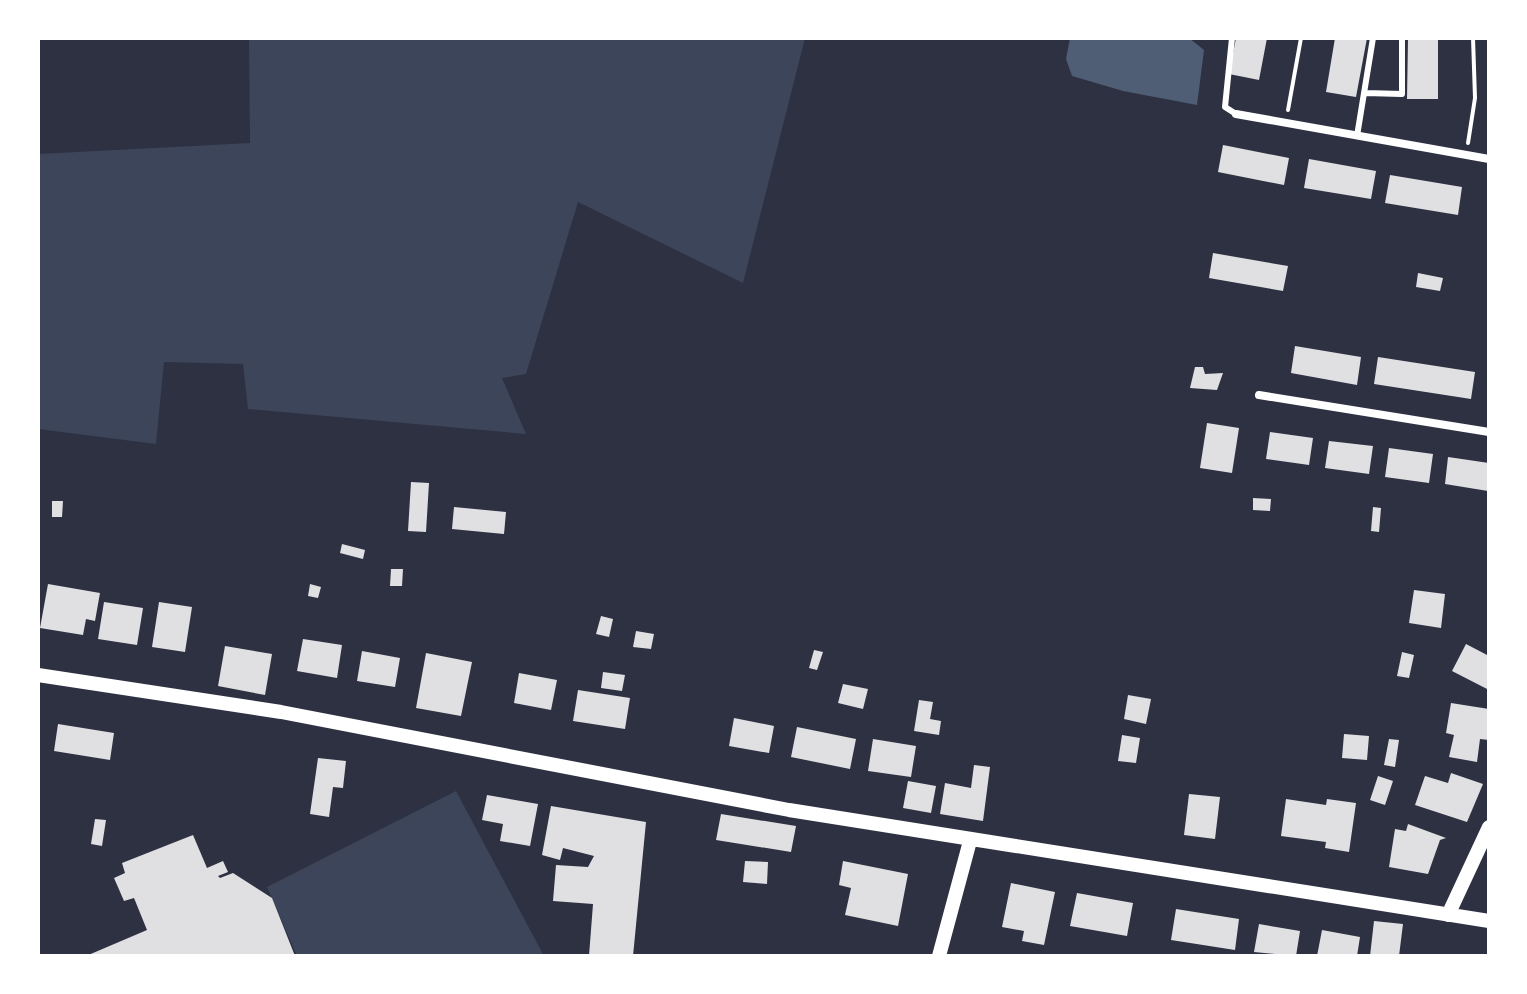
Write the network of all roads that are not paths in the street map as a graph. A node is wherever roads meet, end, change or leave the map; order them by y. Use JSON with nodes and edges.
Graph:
{"nodes":[{"id":1,"x":1232,"y":38,"type":"edge"},
{"id":2,"x":1373,"y":38,"type":"edge"},
{"id":3,"x":1402,"y":38,"type":"edge"},
{"id":4,"x":1365,"y":93,"type":"junction"},
{"id":5,"x":1236,"y":114,"type":"joint"},
{"id":6,"x":1357,"y":136,"type":"junction"},
{"id":7,"x":1489,"y":159,"type":"edge"},
{"id":8,"x":1259,"y":395,"type":"dead end"},
{"id":9,"x":1489,"y":432,"type":"edge"},
{"id":10,"x":38,"y":675,"type":"edge"},
{"id":11,"x":1489,"y":827,"type":"edge"},
{"id":12,"x":970,"y":841,"type":"junction"},
{"id":13,"x":1448,"y":915,"type":"junction"},
{"id":14,"x":1489,"y":921,"type":"edge"},
{"id":15,"x":939,"y":956,"type":"edge"}],
"edges":[{"from":1,"to":5,"type":"lane"},
{"from":2,"to":4,"type":"lane"},
{"from":3,"to":4,"type":"lane"},
{"from":4,"to":6,"type":"lane"},
{"from":5,"to":6,"type":"street"},
{"from":6,"to":7,"type":"street"},
{"from":8,"to":9,"type":"street"},
{"from":10,"to":12,"type":"street"},
{"from":11,"to":13,"type":"street"},
{"from":12,"to":13,"type":"street"},
{"from":12,"to":15,"type":"street"},
{"from":13,"to":14,"type":"street"}]}
